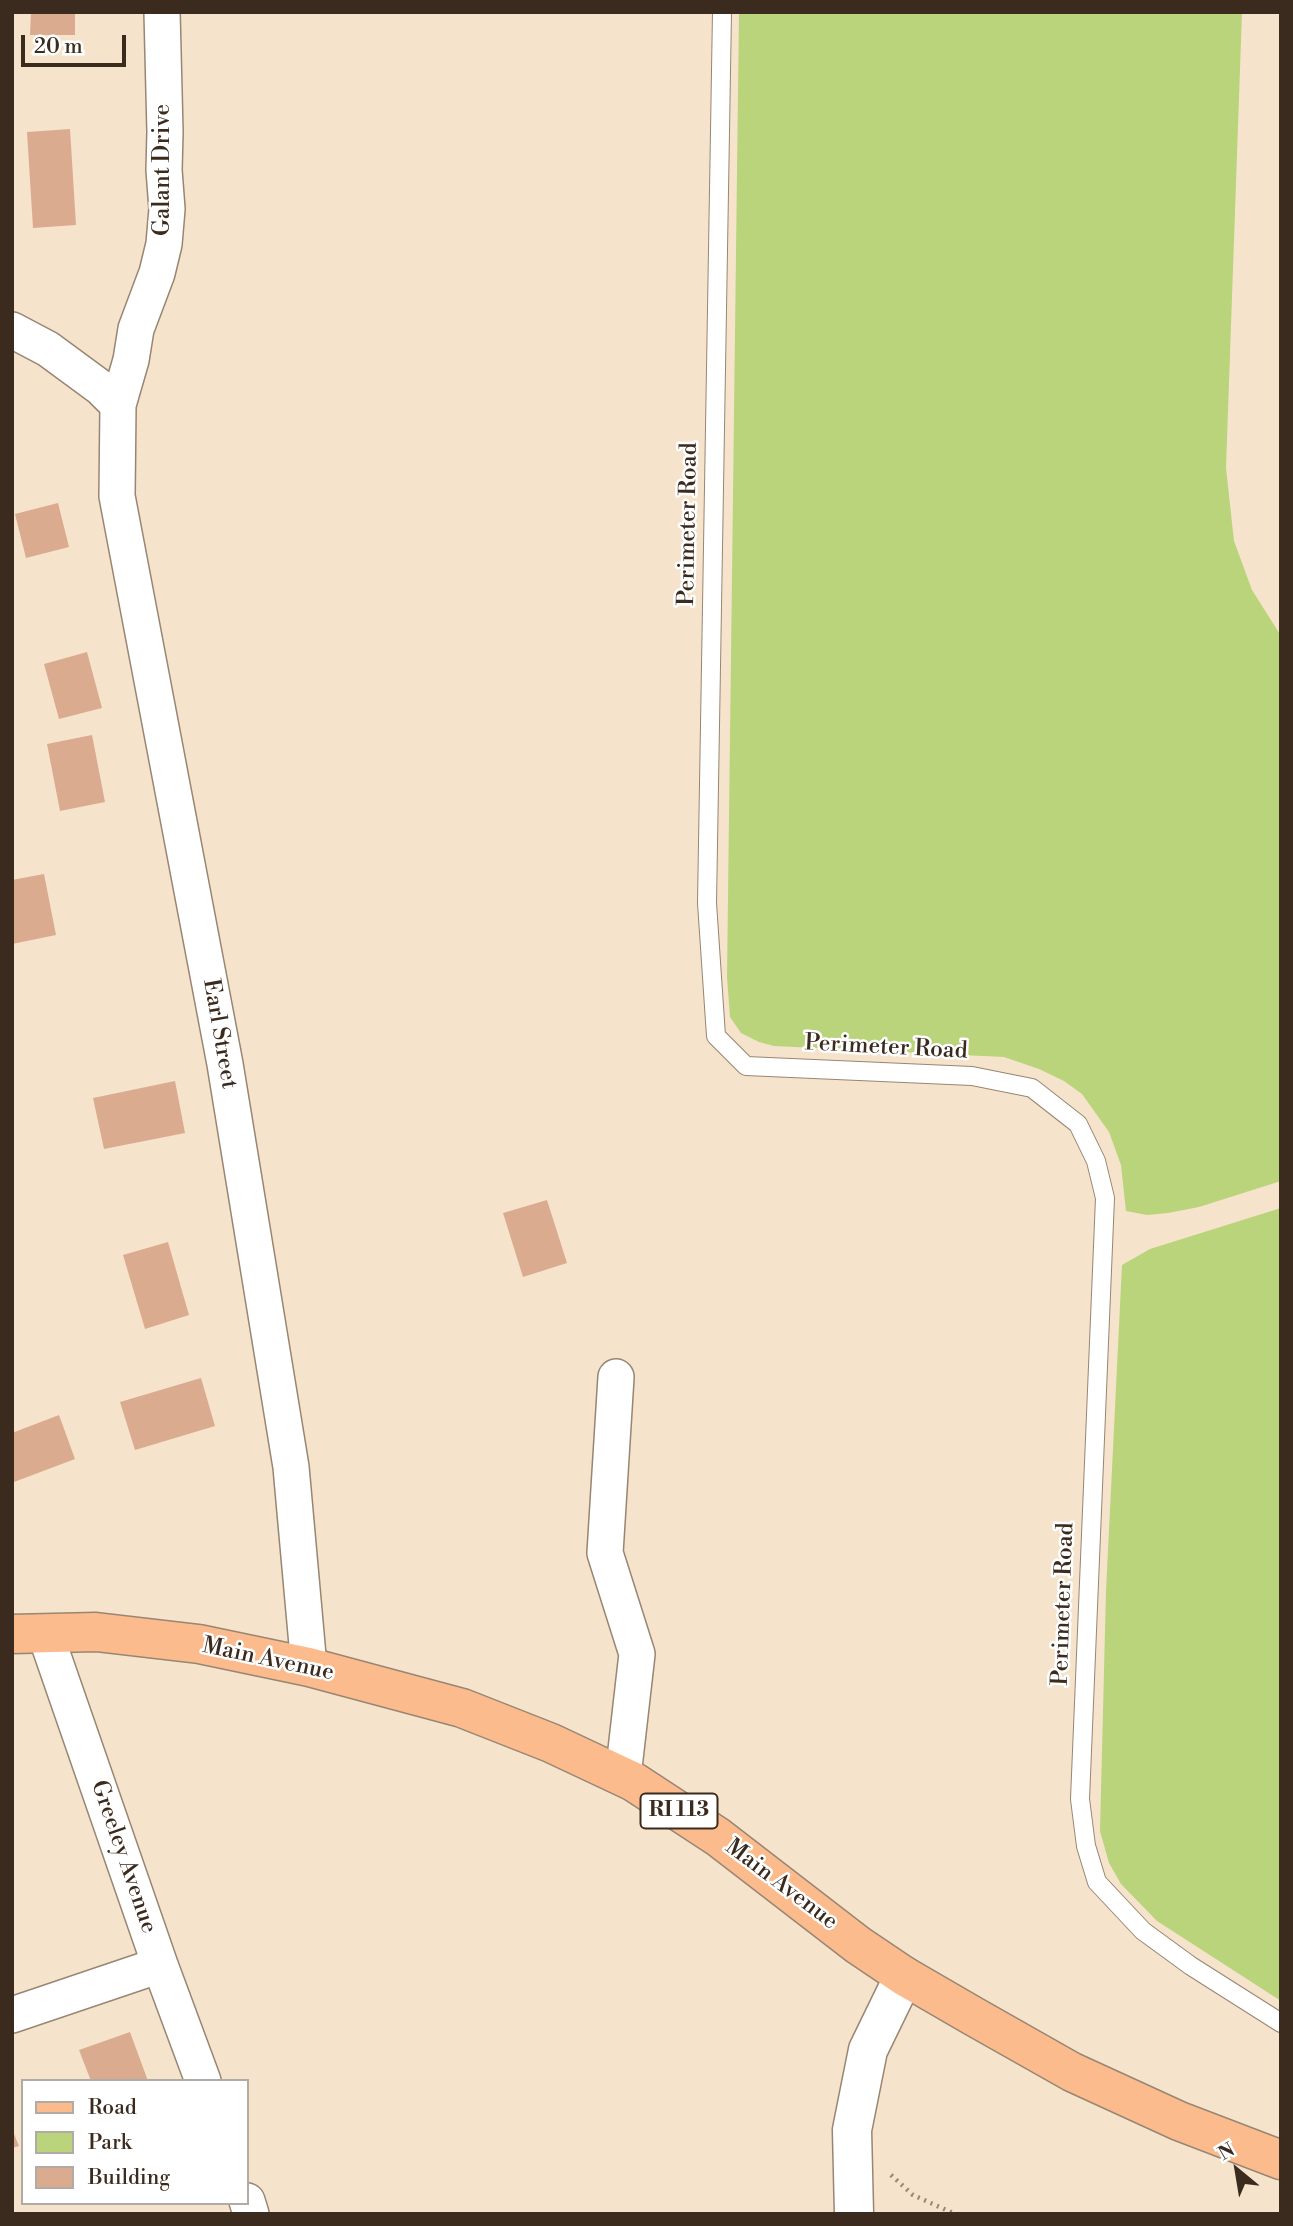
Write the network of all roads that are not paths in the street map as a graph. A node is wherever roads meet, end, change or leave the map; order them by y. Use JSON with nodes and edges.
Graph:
{"nodes":[{"id":1,"x":162,"y":12,"type":"edge"},
{"id":2,"x":722,"y":12,"type":"edge"},
{"id":3,"x":12,"y":330,"type":"edge"},
{"id":4,"x":118,"y":405,"type":"junction"},
{"id":5,"x":615,"y":1377,"type":"dead end"},
{"id":6,"x":29,"y":1633,"type":"edge"},
{"id":7,"x":309,"y":1667,"type":"junction"},
{"id":8,"x":622,"y":1776,"type":"junction"},
{"id":9,"x":160,"y":1965,"type":"junction"},
{"id":10,"x":904,"y":1976,"type":"junction"},
{"id":11,"x":12,"y":2015,"type":"edge"},
{"id":12,"x":1281,"y":2023,"type":"edge"},
{"id":13,"x":201,"y":2079,"type":"edge"},
{"id":14,"x":1281,"y":2160,"type":"edge"},
{"id":15,"x":854,"y":2214,"type":"edge"}],
"edges":[{"from":1,"to":4,"type":"street","name":"Galant Drive"},
{"from":2,"to":12,"type":"lane","name":"Perimeter Road"},
{"from":3,"to":4,"type":"street"},
{"from":4,"to":7,"type":"street","name":"Earl Street"},
{"from":5,"to":8,"type":"street"},
{"from":6,"to":7,"type":"main road","name":"Main Avenue","number":"RI 113"},
{"from":6,"to":9,"type":"street","name":"Greeley Avenue"},
{"from":7,"to":8,"type":"main road","name":"Main Avenue","number":"RI 113"},
{"from":8,"to":10,"type":"main road","name":"Main Avenue","number":"RI 113"},
{"from":9,"to":11,"type":"street"},
{"from":9,"to":13,"type":"street","name":"Greeley Avenue"},
{"from":10,"to":14,"type":"main road","name":"Main Avenue","number":"RI 113"},
{"from":10,"to":15,"type":"street"}]}
